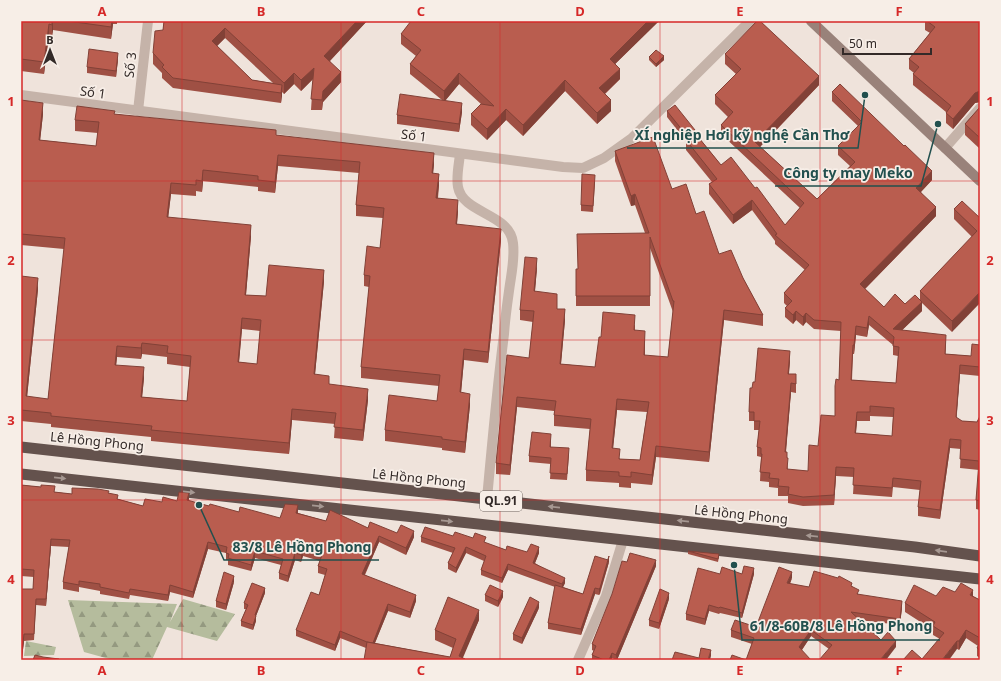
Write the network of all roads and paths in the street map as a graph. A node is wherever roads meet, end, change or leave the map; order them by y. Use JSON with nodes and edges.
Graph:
{"nodes":[{"id":1,"x":148,"y":21,"type":"edge"},
{"id":2,"x":750,"y":21,"type":"edge"},
{"id":3,"x":811,"y":21,"type":"edge"},
{"id":4,"x":21,"y":95,"type":"edge"},
{"id":5,"x":980,"y":108,"type":"edge"},
{"id":6,"x":138,"y":111,"type":"junction"},
{"id":7,"x":945,"y":148,"type":"junction"},
{"id":8,"x":460,"y":154,"type":"junction"},
{"id":9,"x":980,"y":181,"type":"edge"},
{"id":10,"x":21,"y":447,"type":"edge"},
{"id":11,"x":21,"y":474,"type":"edge"},
{"id":12,"x":487,"y":499,"type":"junction"},
{"id":13,"x":623,"y":540,"type":"junction"},
{"id":14,"x":980,"y":556,"type":"edge"},
{"id":15,"x":980,"y":579,"type":"edge"},
{"id":16,"x":578,"y":660,"type":"edge"}],
"edges":[{"from":1,"to":6,"type":"street","name":"Số 3"},
{"from":2,"to":8,"type":"street","name":"Số 1"},
{"from":3,"to":7,"type":"main road"},
{"from":4,"to":6,"type":"street","name":"Số 1"},
{"from":5,"to":7,"type":"street"},
{"from":6,"to":8,"type":"street","name":"Số 1"},
{"from":7,"to":9,"type":"main road"},
{"from":8,"to":12,"type":"street"},
{"from":10,"to":12,"type":"highway","name":"Lê Hồng Phong","number":"QL.91"},
{"from":11,"to":13,"type":"highway","number":"QL.91","one_way":true},
{"from":14,"to":12,"type":"highway","name":"Lê Hồng Phong","number":"QL.91","one_way":true},
{"from":13,"to":15,"type":"highway","number":"QL.91"},
{"from":13,"to":16,"type":"street"}]}
